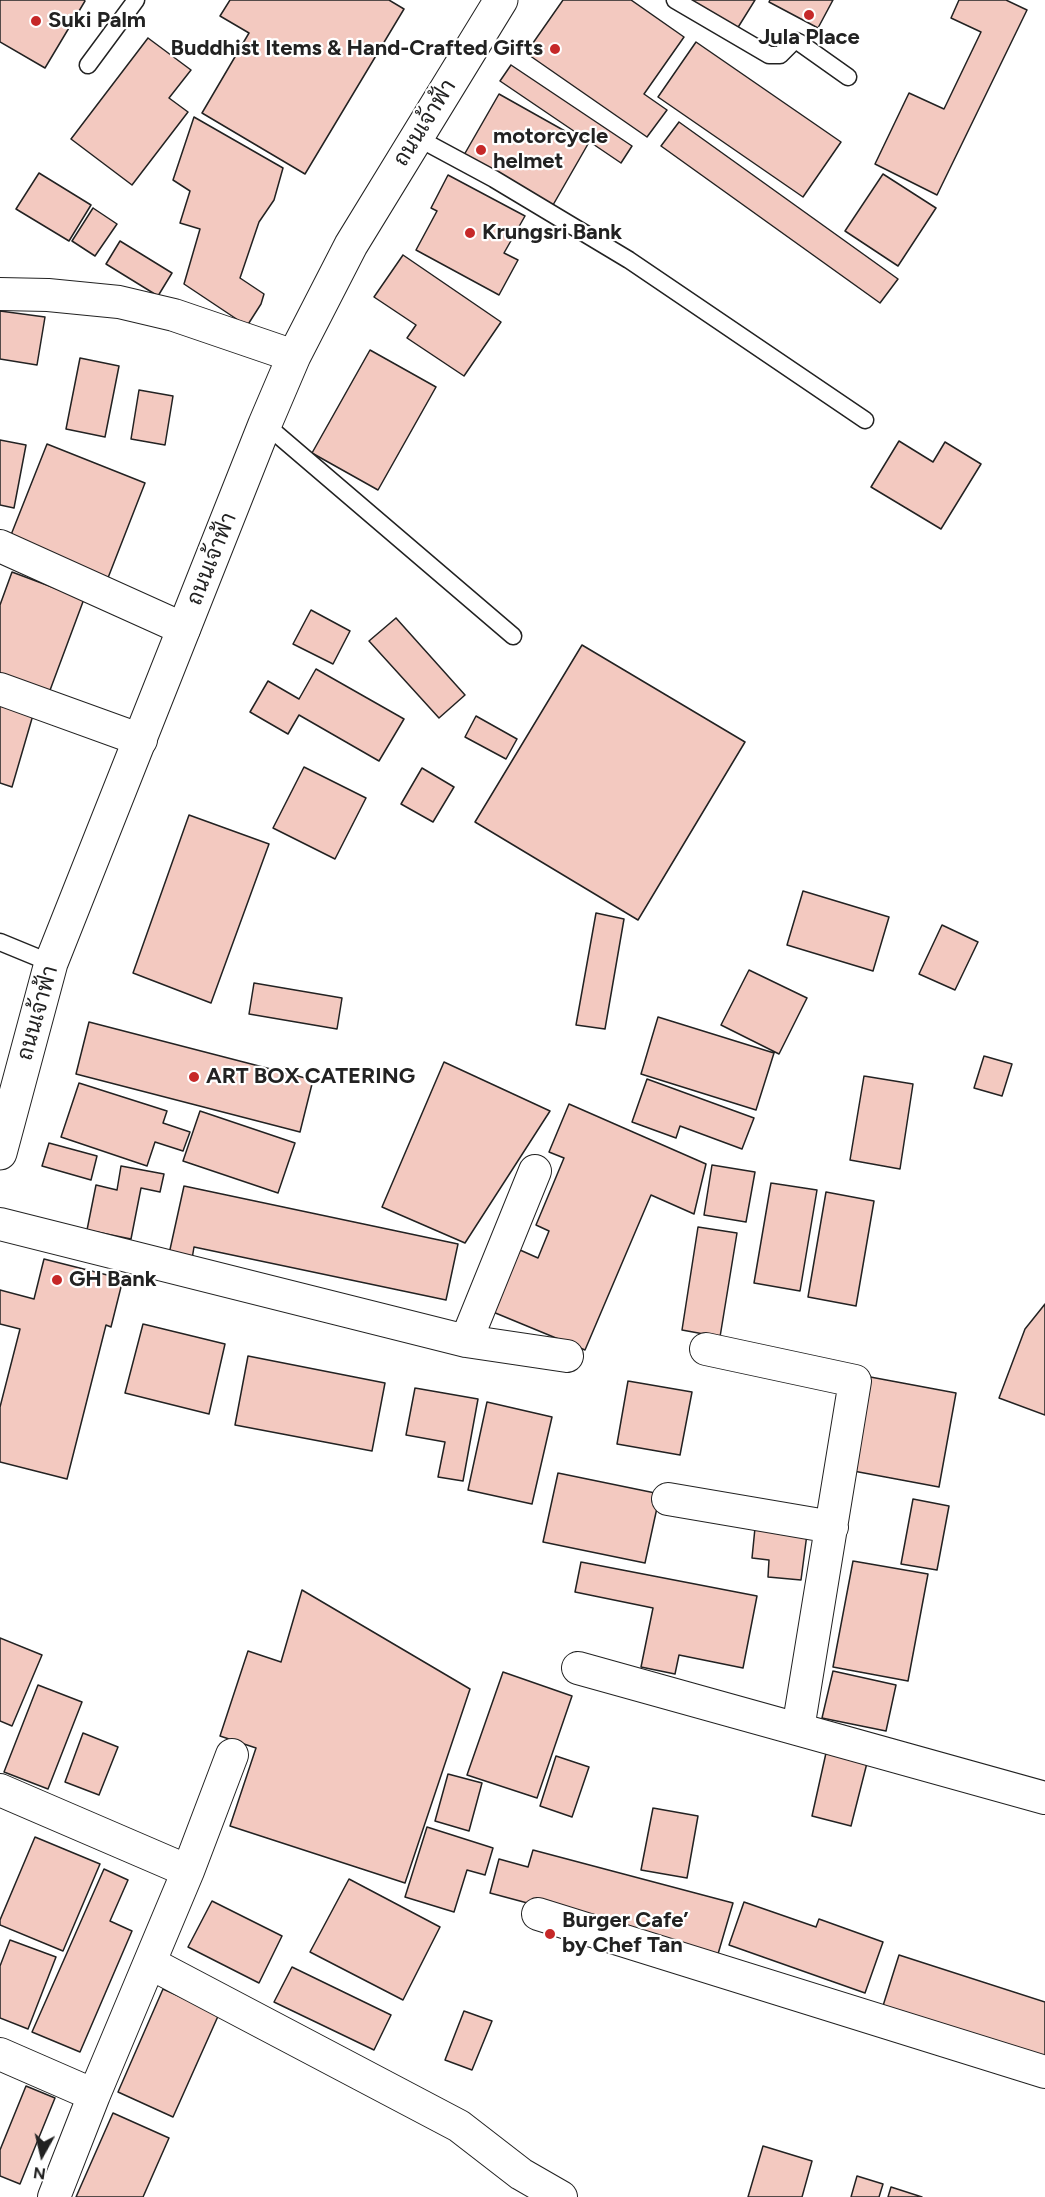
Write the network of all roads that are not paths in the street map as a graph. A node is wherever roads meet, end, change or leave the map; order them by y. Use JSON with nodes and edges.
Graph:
{"nodes":[{"id":1,"x":136,"y":0,"type":"edge"},
{"id":2,"x":501,"y":0,"type":"edge"},
{"id":3,"x":675,"y":0,"type":"edge"},
{"id":4,"x":88,"y":65,"type":"dead end"},
{"id":5,"x":848,"y":77,"type":"dead end"},
{"id":6,"x":416,"y":137,"type":"junction"},
{"id":7,"x":0,"y":294,"type":"edge"},
{"id":8,"x":294,"y":356,"type":"junction"},
{"id":9,"x":865,"y":420,"type":"dead end"},
{"id":10,"x":265,"y":424,"type":"junction"},
{"id":11,"x":0,"y":546,"type":"edge"},
{"id":12,"x":184,"y":629,"type":"junction"},
{"id":13,"x":513,"y":636,"type":"dead end"},
{"id":14,"x":0,"y":689,"type":"edge"},
{"id":15,"x":141,"y":740,"type":"junction"},
{"id":16,"x":0,"y":942,"type":"edge"},
{"id":17,"x":51,"y":963,"type":"junction"},
{"id":18,"x":0,"y":1153,"type":"edge"},
{"id":19,"x":535,"y":1171,"type":"dead end"},
{"id":20,"x":0,"y":1224,"type":"edge"},
{"id":21,"x":466,"y":1341,"type":"junction"},
{"id":22,"x":706,"y":1349,"type":"dead end"},
{"id":23,"x":567,"y":1356,"type":"dead end"},
{"id":24,"x":668,"y":1499,"type":"dead end"},
{"id":25,"x":832,"y":1527,"type":"junction"},
{"id":26,"x":578,"y":1668,"type":"dead end"},
{"id":27,"x":798,"y":1729,"type":"junction"},
{"id":28,"x":232,"y":1755,"type":"dead end"},
{"id":29,"x":0,"y":1790,"type":"edge"},
{"id":30,"x":1045,"y":1798,"type":"edge"},
{"id":31,"x":188,"y":1871,"type":"junction"},
{"id":32,"x":538,"y":1914,"type":"dead end"},
{"id":33,"x":150,"y":1964,"type":"junction"},
{"id":34,"x":0,"y":2054,"type":"edge"},
{"id":35,"x":1045,"y":2072,"type":"edge"},
{"id":36,"x":94,"y":2095,"type":"junction"},
{"id":37,"x":54,"y":2197,"type":"edge"},
{"id":38,"x":561,"y":2197,"type":"edge"}],
"edges":[{"from":1,"to":4,"type":"lane"},
{"from":2,"to":6,"type":"main road","name":"ถนนเจ้าฟ้า"},
{"from":3,"to":5,"type":"lane"},
{"from":6,"to":8,"type":"main road","name":"ถนนเจ้าฟ้า"},
{"from":6,"to":9,"type":"lane"},
{"from":7,"to":8,"type":"street"},
{"from":8,"to":10,"type":"main road","name":"ถนนเจ้าฟ้า"},
{"from":10,"to":12,"type":"main road","name":"ถนนเจ้าฟ้า"},
{"from":10,"to":13,"type":"lane"},
{"from":11,"to":12,"type":"street"},
{"from":12,"to":15,"type":"main road","name":"ถนนเจ้าฟ้า"},
{"from":14,"to":15,"type":"street"},
{"from":15,"to":17,"type":"main road","name":"ถนนเจ้าฟ้า"},
{"from":16,"to":17,"type":"lane"},
{"from":17,"to":18,"type":"main road","name":"ถนนเจ้าฟ้า"},
{"from":19,"to":21,"type":"street"},
{"from":20,"to":21,"type":"street"},
{"from":21,"to":23,"type":"street"},
{"from":22,"to":25,"type":"street"},
{"from":24,"to":25,"type":"street"},
{"from":25,"to":27,"type":"street"},
{"from":26,"to":27,"type":"street"},
{"from":27,"to":30,"type":"street"},
{"from":28,"to":31,"type":"street"},
{"from":29,"to":31,"type":"street"},
{"from":31,"to":33,"type":"street"},
{"from":32,"to":35,"type":"street"},
{"from":33,"to":36,"type":"street"},
{"from":33,"to":38,"type":"street"},
{"from":34,"to":36,"type":"street"},
{"from":36,"to":37,"type":"street"}]}
